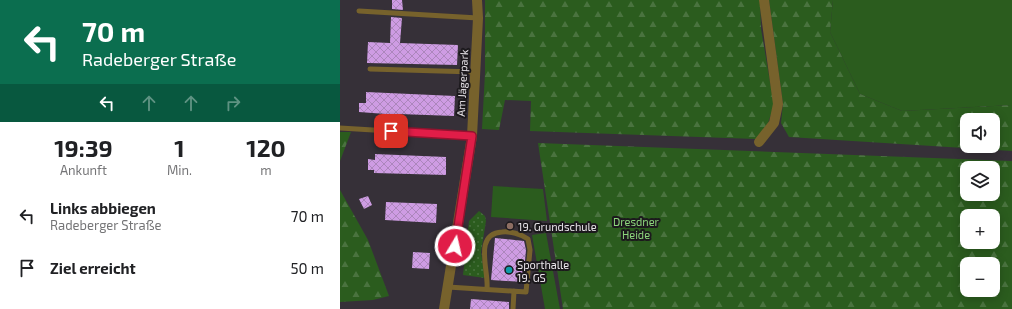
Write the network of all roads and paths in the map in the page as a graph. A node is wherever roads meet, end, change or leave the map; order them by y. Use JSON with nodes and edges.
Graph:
{"nodes":[{"id":1,"x":477,"y":0,"type":"edge"},
{"id":2,"x":764,"y":0,"type":"edge"},
{"id":3,"x":359,"y":11,"type":"dead end"},
{"id":4,"x":478,"y":18,"type":"junction"},
{"id":5,"x":370,"y":69,"type":"dead end"},
{"id":6,"x":475,"y":72,"type":"junction"},
{"id":7,"x":340,"y":128,"type":"edge"},
{"id":8,"x":472,"y":136,"type":"junction"},
{"id":9,"x":759,"y":142,"type":"dead end"},
{"id":10,"x":448,"y":287,"type":"junction"},
{"id":11,"x":487,"y":289,"type":"junction"},
{"id":12,"x":514,"y":291,"type":"junction"},
{"id":13,"x":444,"y":309,"type":"edge"},
{"id":14,"x":513,"y":309,"type":"edge"}],
"edges":[{"from":1,"to":4,"type":"street","name":"Am Jägerpark"},
{"from":2,"to":9,"type":"street"},
{"from":3,"to":4,"type":"lane"},
{"from":4,"to":6,"type":"street","name":"Am Jägerpark"},
{"from":5,"to":6,"type":"lane"},
{"from":6,"to":8,"type":"street","name":"Am Jägerpark"},
{"from":7,"to":8,"type":"lane"},
{"from":8,"to":10,"type":"street","name":"Am Jägerpark"},
{"from":10,"to":11,"type":"lane"},
{"from":10,"to":13,"type":"street","name":"Am Jägerpark"},
{"from":11,"to":12,"type":"lane"},
{"from":11,"to":12,"type":"lane"},
{"from":12,"to":14,"type":"lane"}]}
